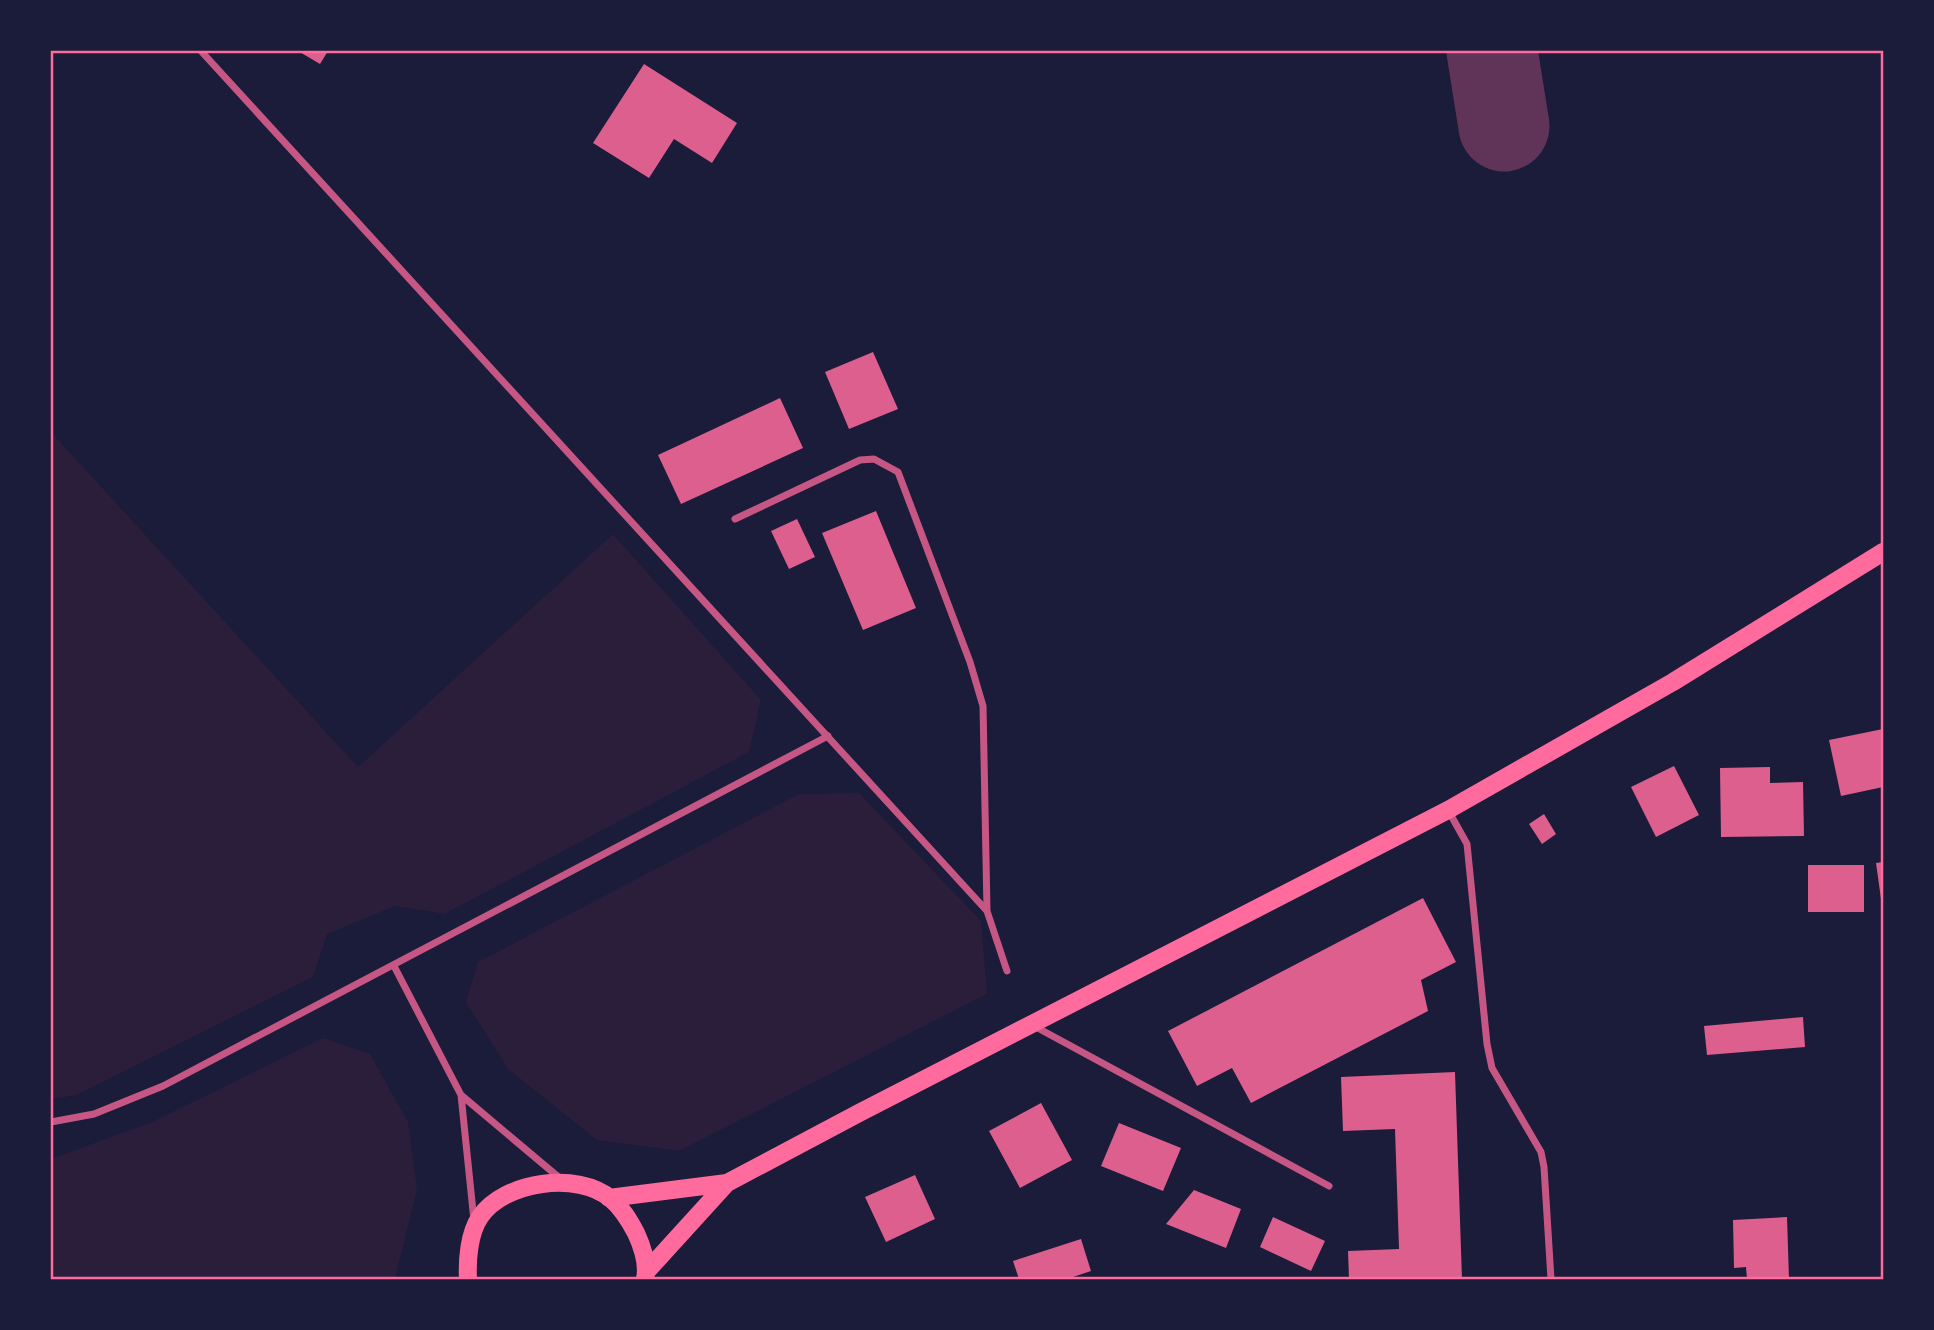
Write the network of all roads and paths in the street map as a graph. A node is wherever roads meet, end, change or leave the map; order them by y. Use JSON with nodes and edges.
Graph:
{"nodes":[{"id":1,"x":201,"y":51,"type":"edge"},
{"id":2,"x":735,"y":519,"type":"dead end"},
{"id":3,"x":1883,"y":552,"type":"edge"},
{"id":4,"x":828,"y":736,"type":"junction"},
{"id":5,"x":1448,"y":810,"type":"junction"},
{"id":6,"x":987,"y":911,"type":"junction"},
{"id":7,"x":394,"y":966,"type":"junction"},
{"id":8,"x":1007,"y":971,"type":"dead end"},
{"id":9,"x":1032,"y":1025,"type":"junction"},
{"id":10,"x":461,"y":1095,"type":"junction"},
{"id":11,"x":51,"y":1122,"type":"edge"},
{"id":12,"x":566,"y":1183,"type":"junction"},
{"id":13,"x":727,"y":1183,"type":"junction"},
{"id":14,"x":1329,"y":1185,"type":"dead end"},
{"id":15,"x":609,"y":1198,"type":"junction"},
{"id":16,"x":475,"y":1226,"type":"junction"},
{"id":17,"x":646,"y":1276,"type":"edge"},
{"id":18,"x":467,"y":1278,"type":"edge"},
{"id":19,"x":1551,"y":1279,"type":"edge"}],
"edges":[{"from":1,"to":4,"type":"street"},
{"from":2,"to":6,"type":"street"},
{"from":3,"to":5,"type":"main road"},
{"from":4,"to":6,"type":"street"},
{"from":4,"to":7,"type":"street"},
{"from":5,"to":9,"type":"main road"},
{"from":5,"to":19,"type":"street"},
{"from":6,"to":8,"type":"street"},
{"from":7,"to":10,"type":"street"},
{"from":7,"to":11,"type":"street"},
{"from":9,"to":13,"type":"main road"},
{"from":9,"to":14,"type":"street"},
{"from":10,"to":12,"type":"street"},
{"from":10,"to":16,"type":"street"},
{"from":12,"to":15,"type":"main road"},
{"from":12,"to":16,"type":"main road"},
{"from":13,"to":15,"type":"main road"},
{"from":13,"to":17,"type":"main road"},
{"from":15,"to":17,"type":"main road"},
{"from":16,"to":18,"type":"main road"}]}
